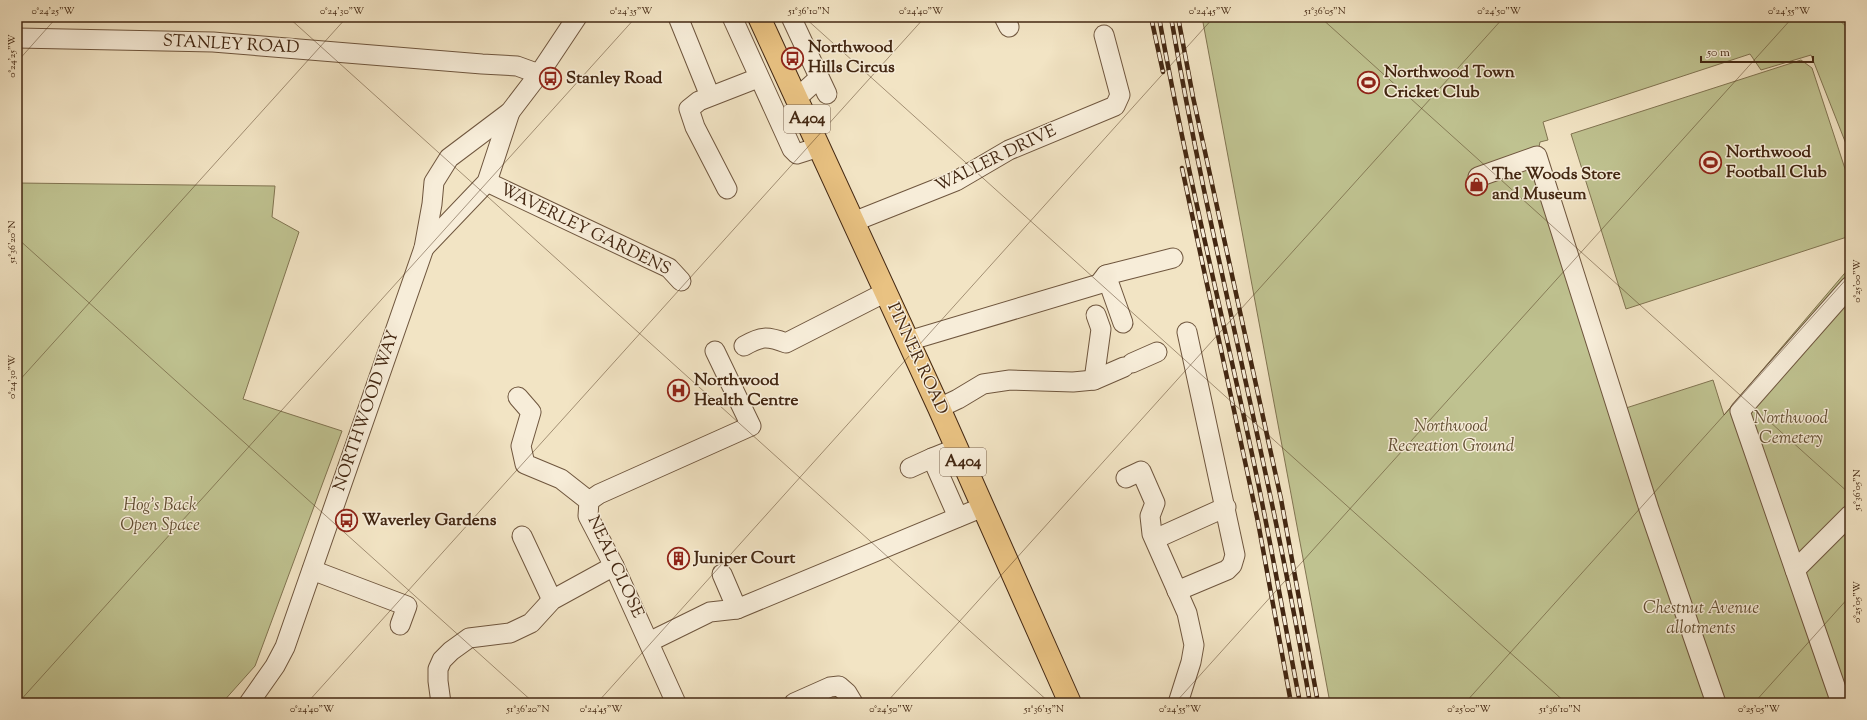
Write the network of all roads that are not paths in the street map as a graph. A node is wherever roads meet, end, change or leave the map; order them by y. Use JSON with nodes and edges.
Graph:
{"nodes":[{"id":1,"x":577,"y":17,"type":"edge"},
{"id":2,"x":678,"y":17,"type":"edge"},
{"id":3,"x":732,"y":17,"type":"edge"},
{"id":4,"x":759,"y":17,"type":"edge"},
{"id":5,"x":791,"y":17,"type":"edge"},
{"id":6,"x":1104,"y":34,"type":"dead end"},
{"id":7,"x":17,"y":38,"type":"edge"},
{"id":8,"x":539,"y":74,"type":"junction"},
{"id":9,"x":758,"y":78,"type":"junction"},
{"id":10,"x":710,"y":96,"type":"junction"},
{"id":11,"x":797,"y":98,"type":"junction"},
{"id":12,"x":510,"y":112,"type":"junction"},
{"id":13,"x":819,"y":147,"type":"junction"},
{"id":14,"x":1478,"y":177,"type":"dead end"},
{"id":15,"x":487,"y":182,"type":"junction"},
{"id":16,"x":726,"y":189,"type":"dead end"},
{"id":17,"x":853,"y":222,"type":"junction"},
{"id":18,"x":424,"y":248,"type":"junction"},
{"id":19,"x":1173,"y":258,"type":"dead end"},
{"id":20,"x":1106,"y":275,"type":"junction"},
{"id":21,"x":681,"y":281,"type":"dead end"},
{"id":22,"x":1850,"y":286,"type":"edge"},
{"id":23,"x":886,"y":292,"type":"junction"},
{"id":24,"x":1096,"y":315,"type":"dead end"},
{"id":25,"x":1123,"y":323,"type":"dead end"},
{"id":26,"x":1187,"y":332,"type":"dead end"},
{"id":27,"x":908,"y":341,"type":"junction"},
{"id":28,"x":744,"y":346,"type":"dead end"},
{"id":29,"x":716,"y":351,"type":"dead end"},
{"id":30,"x":1158,"y":352,"type":"dead end"},
{"id":31,"x":1094,"y":380,"type":"junction"},
{"id":32,"x":518,"y":397,"type":"dead end"},
{"id":33,"x":939,"y":408,"type":"junction"},
{"id":34,"x":957,"y":448,"type":"junction"},
{"id":35,"x":932,"y":458,"type":"junction"},
{"id":36,"x":910,"y":468,"type":"dead end"},
{"id":37,"x":1126,"y":478,"type":"dead end"},
{"id":38,"x":589,"y":501,"type":"junction"},
{"id":39,"x":983,"y":507,"type":"junction"},
{"id":40,"x":1226,"y":507,"type":"junction"},
{"id":41,"x":1850,"y":514,"type":"edge"},
{"id":42,"x":958,"y":517,"type":"junction"},
{"id":43,"x":522,"y":536,"type":"dead end"},
{"id":44,"x":1155,"y":539,"type":"junction"},
{"id":45,"x":614,"y":566,"type":"junction"},
{"id":46,"x":312,"y":570,"type":"junction"},
{"id":47,"x":1795,"y":570,"type":"junction"},
{"id":48,"x":722,"y":574,"type":"dead end"},
{"id":49,"x":1177,"y":591,"type":"junction"},
{"id":50,"x":552,"y":600,"type":"junction"},
{"id":51,"x":737,"y":608,"type":"junction"},
{"id":52,"x":400,"y":625,"type":"dead end"},
{"id":53,"x":649,"y":642,"type":"junction"},
{"id":54,"x":249,"y":703,"type":"edge"},
{"id":55,"x":441,"y":703,"type":"edge"},
{"id":56,"x":676,"y":703,"type":"edge"},
{"id":57,"x":794,"y":703,"type":"edge"},
{"id":58,"x":853,"y":703,"type":"edge"},
{"id":59,"x":1070,"y":703,"type":"edge"},
{"id":60,"x":1178,"y":703,"type":"edge"},
{"id":61,"x":1716,"y":703,"type":"edge"},
{"id":62,"x":1841,"y":703,"type":"edge"}],
"edges":[{"from":1,"to":8,"type":"street"},
{"from":2,"to":10,"type":"street"},
{"from":3,"to":9,"type":"street"},
{"from":4,"to":11,"type":"main road","name":"PINNER ROAD","number":"A404"},
{"from":5,"to":11,"type":"street"},
{"from":6,"to":17,"type":"street","name":"WALLER DRIVE"},
{"from":7,"to":8,"type":"street","name":"STANLEY ROAD"},
{"from":8,"to":12,"type":"street"},
{"from":9,"to":10,"type":"street"},
{"from":9,"to":13,"type":"street"},
{"from":10,"to":16,"type":"street"},
{"from":11,"to":13,"type":"main road","name":"PINNER ROAD","number":"A404"},
{"from":12,"to":15,"type":"street"},
{"from":12,"to":18,"type":"street","name":"NORTHWOOD WAY"},
{"from":13,"to":17,"type":"main road","name":"PINNER ROAD","number":"A404"},
{"from":14,"to":61,"type":"street"},
{"from":15,"to":18,"type":"street"},
{"from":15,"to":21,"type":"street","name":"WAVERLEY GARDENS"},
{"from":17,"to":23,"type":"main road","name":"PINNER ROAD","number":"A404"},
{"from":18,"to":46,"type":"street","name":"NORTHWOOD WAY"},
{"from":19,"to":20,"type":"street"},
{"from":20,"to":25,"type":"street"},
{"from":20,"to":27,"type":"street"},
{"from":22,"to":47,"type":"street"},
{"from":23,"to":27,"type":"main road","name":"PINNER ROAD","number":"A404"},
{"from":23,"to":28,"type":"street"},
{"from":24,"to":31,"type":"street"},
{"from":26,"to":40,"type":"street"},
{"from":27,"to":33,"type":"main road","name":"PINNER ROAD","number":"A404"},
{"from":29,"to":38,"type":"street"},
{"from":30,"to":31,"type":"street"},
{"from":31,"to":33,"type":"street"},
{"from":32,"to":38,"type":"street","name":"NEAL CLOSE"},
{"from":33,"to":34,"type":"main road","name":"PINNER ROAD","number":"A404"},
{"from":34,"to":35,"type":"street"},
{"from":34,"to":39,"type":"main road","name":"PINNER ROAD","number":"A404"},
{"from":35,"to":36,"type":"street"},
{"from":35,"to":42,"type":"street"},
{"from":37,"to":44,"type":"street"},
{"from":38,"to":45,"type":"street","name":"NEAL CLOSE"},
{"from":39,"to":42,"type":"street"},
{"from":39,"to":59,"type":"main road","name":"PINNER ROAD","number":"A404"},
{"from":40,"to":44,"type":"street"},
{"from":40,"to":49,"type":"street"},
{"from":41,"to":47,"type":"street"},
{"from":42,"to":51,"type":"street"},
{"from":43,"to":50,"type":"street"},
{"from":44,"to":49,"type":"street"},
{"from":45,"to":50,"type":"street"},
{"from":45,"to":53,"type":"street","name":"NEAL CLOSE"},
{"from":46,"to":52,"type":"street"},
{"from":46,"to":54,"type":"street","name":"NORTHWOOD WAY"},
{"from":47,"to":62,"type":"street"},
{"from":48,"to":51,"type":"street"},
{"from":49,"to":60,"type":"street"},
{"from":50,"to":55,"type":"street"},
{"from":51,"to":53,"type":"street"},
{"from":53,"to":56,"type":"street","name":"NEAL CLOSE"},
{"from":57,"to":58,"type":"street"}]}
